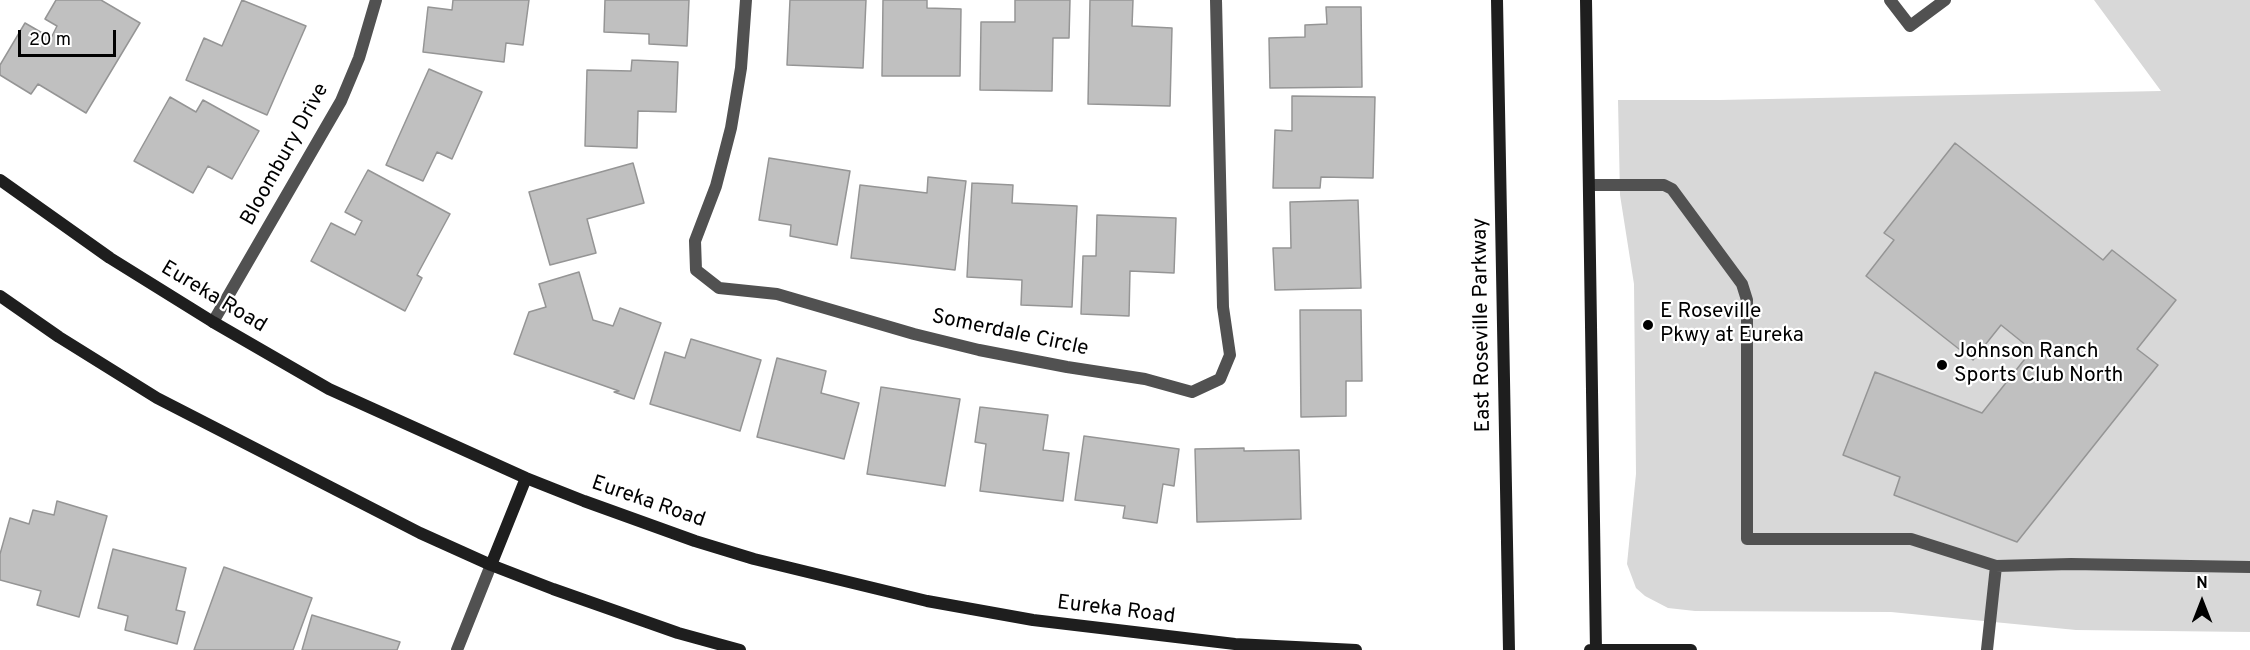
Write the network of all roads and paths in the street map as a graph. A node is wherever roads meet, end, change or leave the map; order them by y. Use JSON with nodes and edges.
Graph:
{"nodes":[{"id":1,"x":376,"y":0,"type":"edge"},
{"id":2,"x":746,"y":0,"type":"edge"},
{"id":3,"x":1216,"y":0,"type":"edge"},
{"id":4,"x":1497,"y":0,"type":"edge"},
{"id":5,"x":1586,"y":0,"type":"edge"},
{"id":6,"x":1890,"y":0,"type":"edge"},
{"id":7,"x":1945,"y":0,"type":"edge"},
{"id":8,"x":0,"y":180,"type":"edge"},
{"id":9,"x":1589,"y":185,"type":"junction"},
{"id":10,"x":0,"y":296,"type":"edge"},
{"id":11,"x":213,"y":322,"type":"junction"},
{"id":12,"x":526,"y":478,"type":"junction"},
{"id":13,"x":490,"y":565,"type":"junction"},
{"id":14,"x":1996,"y":566,"type":"junction"},
{"id":15,"x":2250,"y":567,"type":"edge"},
{"id":16,"x":456,"y":650,"type":"edge"},
{"id":17,"x":740,"y":650,"type":"edge"},
{"id":18,"x":1356,"y":650,"type":"edge"},
{"id":19,"x":1509,"y":650,"type":"edge"},
{"id":20,"x":1589,"y":650,"type":"edge"},
{"id":21,"x":1596,"y":650,"type":"edge"},
{"id":22,"x":1691,"y":650,"type":"edge"},
{"id":23,"x":1987,"y":650,"type":"edge"}],
"edges":[{"from":1,"to":11,"type":"street","name":"Bloombury Drive"},
{"from":2,"to":3,"type":"street","name":"Somerdale Circle"},
{"from":4,"to":19,"type":"main road","name":"East Roseville Parkway"},
{"from":5,"to":9,"type":"main road"},
{"from":6,"to":7,"type":"street"},
{"from":8,"to":11,"type":"main road","name":"Eureka Road"},
{"from":9,"to":14,"type":"street"},
{"from":9,"to":21,"type":"main road"},
{"from":10,"to":13,"type":"main road"},
{"from":11,"to":12,"type":"main road","name":"Eureka Road"},
{"from":12,"to":13,"type":"main road"},
{"from":12,"to":18,"type":"main road","name":"Eureka Road"},
{"from":13,"to":16,"type":"street"},
{"from":13,"to":17,"type":"main road"},
{"from":14,"to":15,"type":"street"},
{"from":14,"to":23,"type":"street"},
{"from":20,"to":21,"type":"main road"},
{"from":21,"to":22,"type":"main road"}]}
